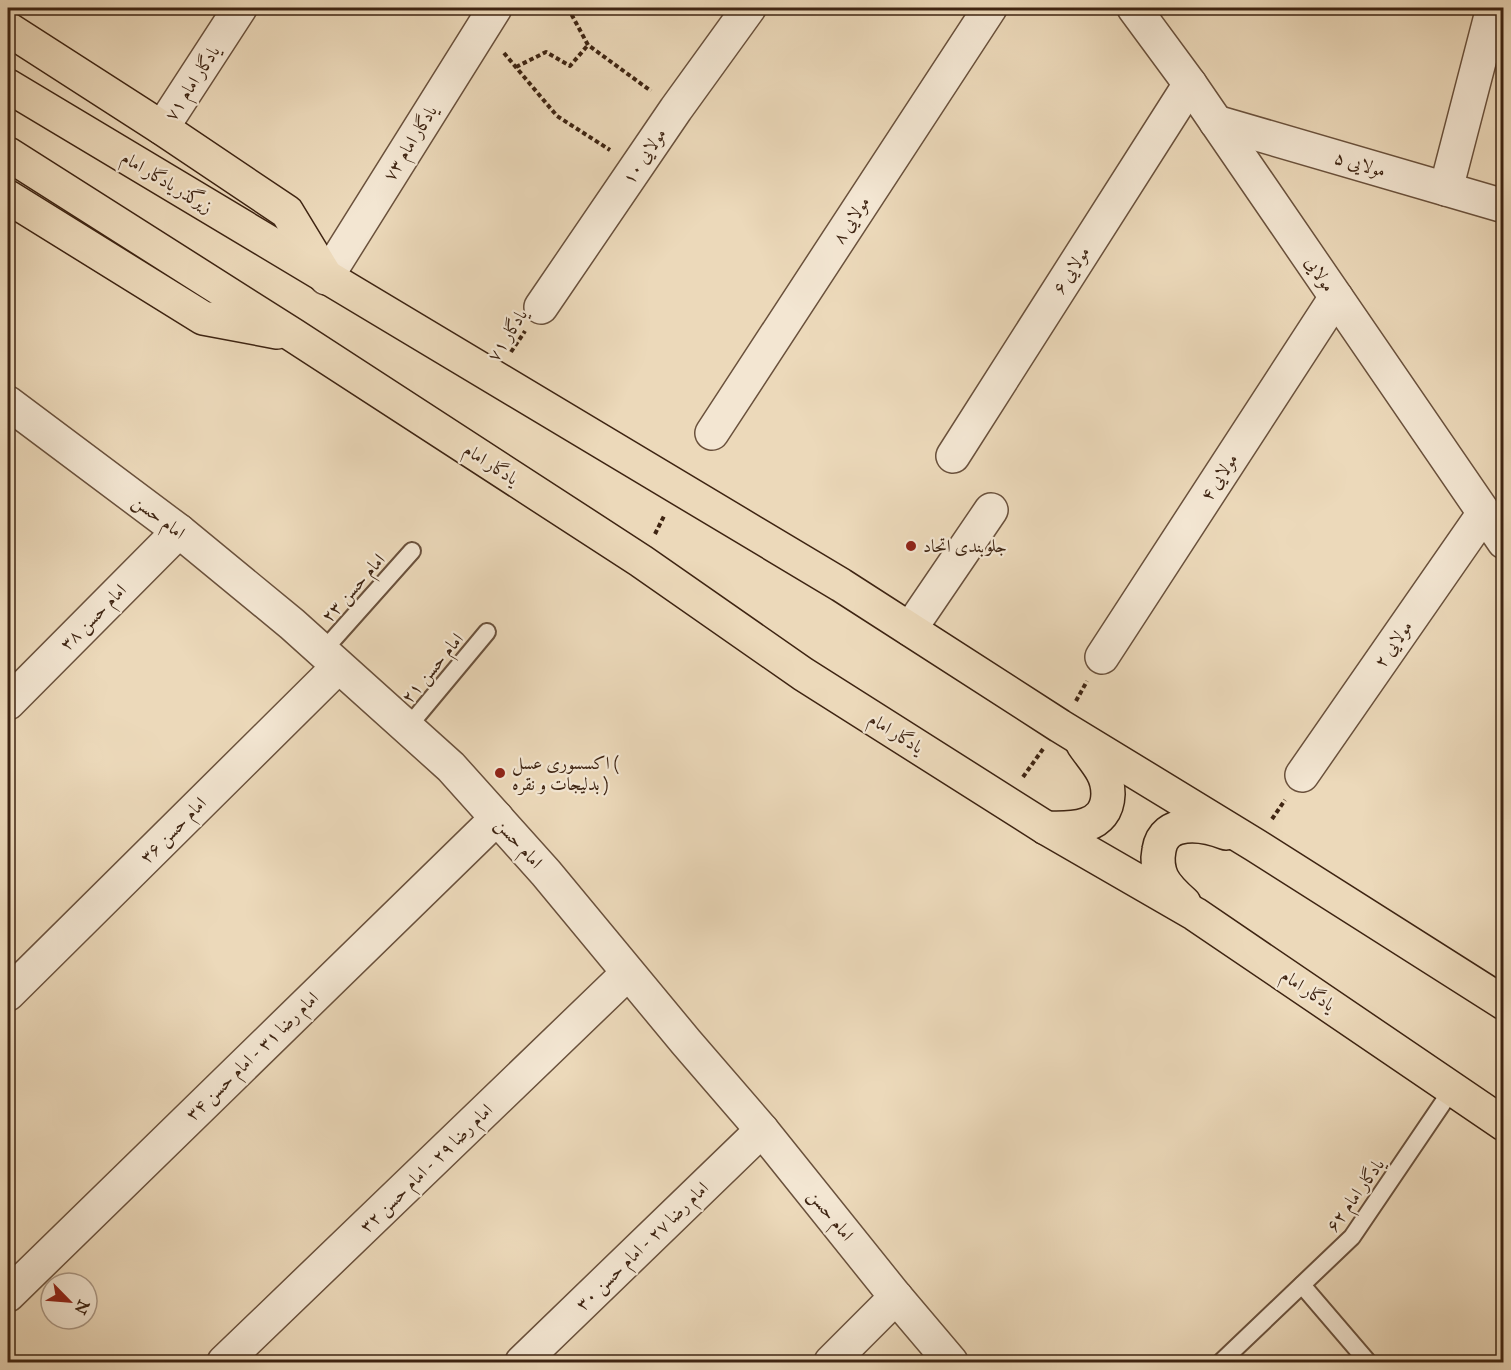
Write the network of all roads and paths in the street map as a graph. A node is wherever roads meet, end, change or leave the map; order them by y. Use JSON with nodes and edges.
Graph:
{"nodes":[{"id":1,"x":240,"y":8,"type":"edge"},
{"id":2,"x":568,"y":8,"type":"edge"},
{"id":3,"x":749,"y":8,"type":"edge"},
{"id":4,"x":990,"y":8,"type":"edge"},
{"id":5,"x":1134,"y":8,"type":"edge"},
{"id":6,"x":1493,"y":8,"type":"edge"},
{"id":7,"x":488,"y":17,"type":"edge"},
{"id":8,"x":8,"y":29,"type":"edge"},
{"id":9,"x":588,"y":45,"type":"junction"},
{"id":10,"x":516,"y":67,"type":"junction"},
{"id":11,"x":1190,"y":84,"type":"junction"},
{"id":12,"x":8,"y":86,"type":"edge"},
{"id":13,"x":676,"y":109,"type":"junction"},
{"id":14,"x":1216,"y":122,"type":"junction"},
{"id":15,"x":162,"y":129,"type":"junction"},
{"id":16,"x":8,"y":154,"type":"edge"},
{"id":17,"x":637,"y":167,"type":"junction"},
{"id":18,"x":1446,"y":189,"type":"junction"},
{"id":19,"x":8,"y":197,"type":"edge"},
{"id":20,"x":1503,"y":206,"type":"edge"},
{"id":21,"x":326,"y":278,"type":"junction"},
{"id":22,"x":1336,"y":297,"type":"junction"},
{"id":23,"x":541,"y":307,"type":"joint"},
{"id":24,"x":293,"y":335,"type":"junction"},
{"id":25,"x":494,"y":378,"type":"junction"},
{"id":26,"x":11,"y":410,"type":"edge"},
{"id":27,"x":712,"y":433,"type":"dead end"},
{"id":28,"x":953,"y":456,"type":"dead end"},
{"id":29,"x":679,"y":487,"type":"junction"},
{"id":30,"x":991,"y":510,"type":"dead end"},
{"id":31,"x":1484,"y":513,"type":"junction"},
{"id":32,"x":179,"y":531,"type":"junction"},
{"id":33,"x":1503,"y":542,"type":"edge"},
{"id":34,"x":412,"y":551,"type":"dead end"},
{"id":35,"x":641,"y":561,"type":"junction"},
{"id":36,"x":910,"y":629,"type":"junction"},
{"id":37,"x":487,"y":632,"type":"dead end"},
{"id":38,"x":1102,"y":657,"type":"joint"},
{"id":39,"x":330,"y":659,"type":"junction"},
{"id":40,"x":8,"y":703,"type":"edge"},
{"id":41,"x":407,"y":728,"type":"junction"},
{"id":42,"x":1068,"y":731,"type":"junction"},
{"id":43,"x":1302,"y":775,"type":"joint"},
{"id":44,"x":1006,"y":802,"type":"junction"},
{"id":45,"x":497,"y":818,"type":"junction"},
{"id":46,"x":1046,"y":828,"type":"junction"},
{"id":47,"x":1255,"y":845,"type":"junction"},
{"id":48,"x":1194,"y":914,"type":"junction"},
{"id":49,"x":628,"y":973,"type":"junction"},
{"id":50,"x":8,"y":994,"type":"edge"},
{"id":51,"x":1503,"y":1003,"type":"edge"},
{"id":52,"x":1454,"y":1088,"type":"junction"},
{"id":53,"x":1503,"y":1124,"type":"edge"},
{"id":54,"x":762,"y":1130,"type":"junction"},
{"id":55,"x":1302,"y":1285,"type":"junction"},
{"id":56,"x":8,"y":1295,"type":"edge"},
{"id":57,"x":896,"y":1297,"type":"junction"},
{"id":58,"x":224,"y":1362,"type":"edge"},
{"id":59,"x":522,"y":1362,"type":"edge"},
{"id":60,"x":831,"y":1362,"type":"edge"},
{"id":61,"x":951,"y":1362,"type":"edge"},
{"id":62,"x":1221,"y":1362,"type":"edge"},
{"id":63,"x":1368,"y":1362,"type":"edge"}],
"edges":[{"from":1,"to":15,"type":"street","name":"یادگار امام ۷۱"},
{"from":2,"to":9,"type":"path"},
{"from":3,"to":13,"type":"street","name":"مولایی ۱۰"},
{"from":4,"to":27,"type":"street","name":"مولایی ۸"},
{"from":5,"to":11,"type":"street","name":"مولایی"},
{"from":6,"to":18,"type":"street"},
{"from":7,"to":10,"type":"path"},
{"from":7,"to":21,"type":"street","name":"یادگار امام ۷۳"},
{"from":8,"to":15,"type":"main road"},
{"from":9,"to":10,"type":"path"},
{"from":9,"to":13,"type":"path"},
{"from":10,"to":17,"type":"path"},
{"from":11,"to":14,"type":"street","name":"مولایی"},
{"from":11,"to":28,"type":"street","name":"مولایی ۶"},
{"from":12,"to":21,"type":"main road","name":"زیرگذر یادگار امام"},
{"from":13,"to":17,"type":"street","name":"مولایی ۱۰"},
{"from":14,"to":18,"type":"street","name":"مولایی ۵"},
{"from":14,"to":22,"type":"street","name":"مولایی"},
{"from":15,"to":21,"type":"main road"},
{"from":16,"to":24,"type":"main road"},
{"from":17,"to":23,"type":"street","name":"مولایی ۱۰"},
{"from":18,"to":20,"type":"street","name":"مولایی ۵"},
{"from":19,"to":24,"type":"main road"},
{"from":21,"to":25,"type":"main road"},
{"from":22,"to":31,"type":"street","name":"مولایی"},
{"from":22,"to":38,"type":"street","name":"مولایی ۴"},
{"from":23,"to":25,"type":"path","name":"یادگار ۷۱"},
{"from":24,"to":35,"type":"main road","name":"یادگار امام"},
{"from":25,"to":29,"type":"main road"},
{"from":26,"to":32,"type":"street","name":"امام حسن"},
{"from":29,"to":35,"type":"path"},
{"from":29,"to":36,"type":"main road"},
{"from":30,"to":36,"type":"street"},
{"from":31,"to":33,"type":"street","name":"مولایی"},
{"from":31,"to":43,"type":"street","name":"مولایی ۲"},
{"from":32,"to":39,"type":"street","name":"امام حسن"},
{"from":32,"to":40,"type":"street","name":"امام حسن ۳۸"},
{"from":34,"to":39,"type":"lane","name":"امام حسن ۲۳"},
{"from":35,"to":44,"type":"main road","name":"یادگار امام"},
{"from":36,"to":42,"type":"main road"},
{"from":37,"to":41,"type":"lane","name":"امام حسن ۲۱"},
{"from":38,"to":42,"type":"path"},
{"from":39,"to":41,"type":"street","name":"امام حسن"},
{"from":39,"to":50,"type":"street","name":"امام حسن ۳۶"},
{"from":41,"to":45,"type":"street","name":"امام حسن"},
{"from":42,"to":44,"type":"path"},
{"from":42,"to":46,"type":"main road"},
{"from":42,"to":47,"type":"main road"},
{"from":43,"to":47,"type":"path"},
{"from":44,"to":46,"type":"main road","name":"یادگار امام"},
{"from":45,"to":49,"type":"street","name":"امام حسن"},
{"from":45,"to":56,"type":"street","name":"امام رضا ۳۱ - امام حسن ۳۴"},
{"from":46,"to":48,"type":"main road","name":"یادگار امام"},
{"from":47,"to":48,"type":"main road"},
{"from":47,"to":51,"type":"main road"},
{"from":48,"to":52,"type":"main road","name":"یادگار امام"},
{"from":49,"to":54,"type":"street","name":"امام حسن"},
{"from":49,"to":58,"type":"street","name":"امام رضا ۲۹ - امام حسن ۳۲"},
{"from":52,"to":53,"type":"main road","name":"یادگار امام"},
{"from":52,"to":55,"type":"lane","name":"یادگار امام ۶۲"},
{"from":54,"to":57,"type":"street","name":"امام حسن"},
{"from":54,"to":59,"type":"street","name":"امام رضا ۲۷ - امام حسن ۳۰"},
{"from":55,"to":62,"type":"lane","name":"یادگار امام ۶۲"},
{"from":55,"to":63,"type":"lane"},
{"from":57,"to":60,"type":"street"},
{"from":57,"to":61,"type":"street","name":"امام حسن"}]}
